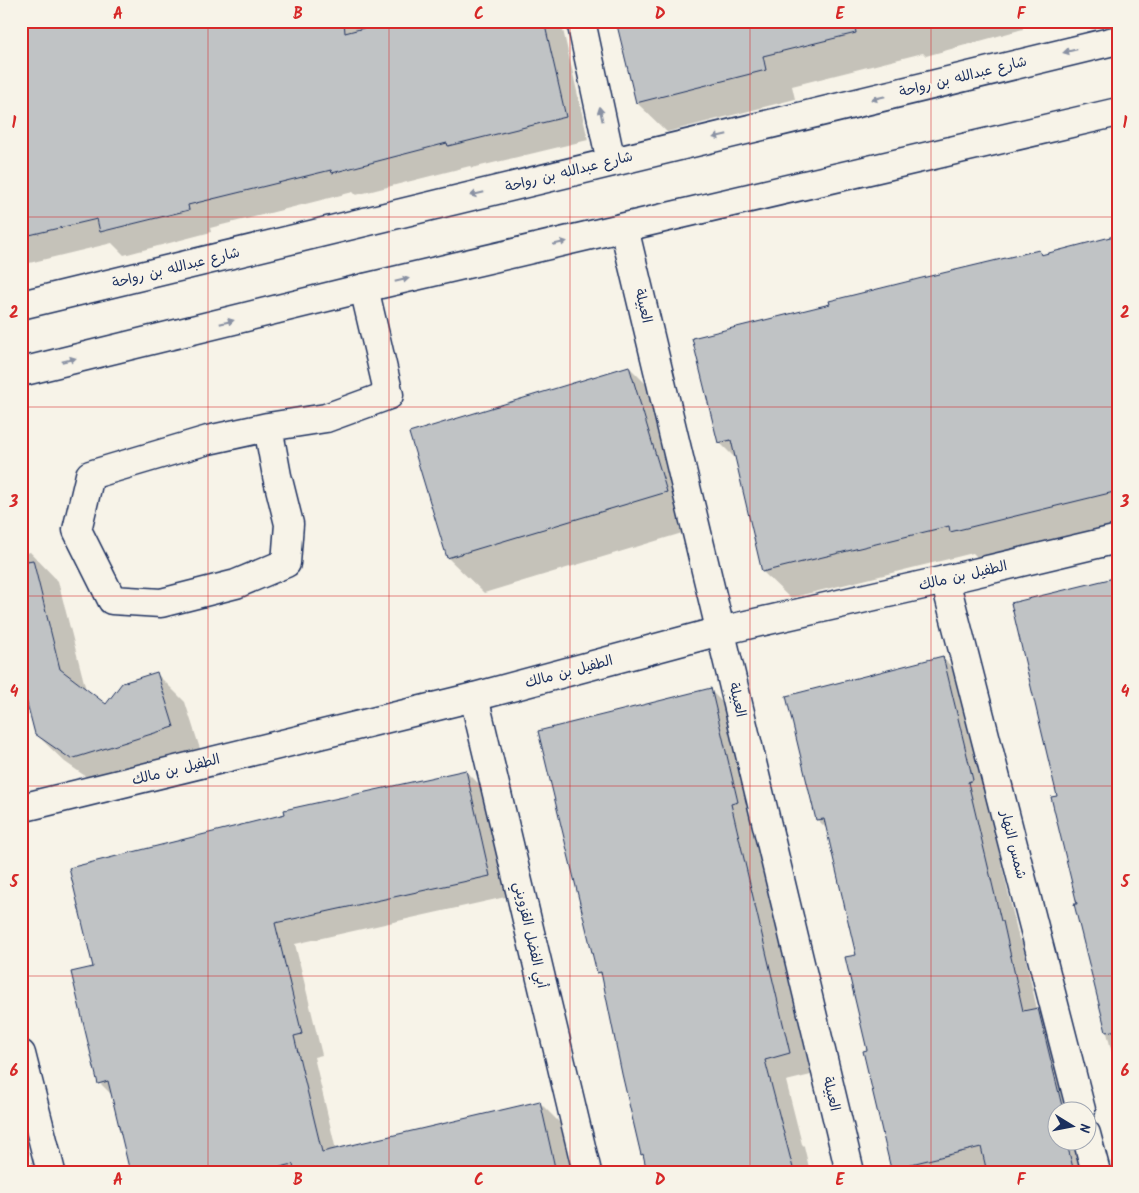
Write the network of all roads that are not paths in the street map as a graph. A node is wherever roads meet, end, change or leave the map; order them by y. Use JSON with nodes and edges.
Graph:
{"nodes":[{"id":1,"x":581,"y":21,"type":"edge"},
{"id":2,"x":1118,"y":40,"type":"edge"},
{"id":3,"x":1118,"y":112,"type":"edge"},
{"id":4,"x":611,"y":162,"type":"junction"},
{"id":5,"x":624,"y":228,"type":"junction"},
{"id":6,"x":364,"y":288,"type":"junction"},
{"id":7,"x":21,"y":305,"type":"edge"},
{"id":8,"x":21,"y":372,"type":"edge"},
{"id":9,"x":268,"y":427,"type":"junction"},
{"id":10,"x":1118,"y":539,"type":"edge"},
{"id":11,"x":945,"y":580,"type":"junction"},
{"id":12,"x":720,"y":631,"type":"junction"},
{"id":13,"x":474,"y":698,"type":"junction"},
{"id":14,"x":21,"y":808,"type":"edge"},
{"id":15,"x":21,"y":1054,"type":"edge"},
{"id":16,"x":1078,"y":1100,"type":"edge"},
{"id":17,"x":1090,"y":1150,"type":"edge"},
{"id":18,"x":51,"y":1172,"type":"edge"},
{"id":19,"x":587,"y":1172,"type":"edge"},
{"id":20,"x":850,"y":1172,"type":"edge"},
{"id":21,"x":1096,"y":1172,"type":"edge"}],
"edges":[{"from":4,"to":1,"type":"street","one_way":true},
{"from":2,"to":4,"type":"street","name":"شارع عبدالله بن رواحة","one_way":true},
{"from":3,"to":5,"type":"street"},
{"from":4,"to":7,"type":"street","name":"شارع عبدالله بن رواحة","one_way":true},
{"from":6,"to":5,"type":"street","one_way":true},
{"from":5,"to":12,"type":"street","name":"العبيلة"},
{"from":8,"to":6,"type":"street","one_way":true},
{"from":6,"to":9,"type":"street"},
{"from":9,"to":9,"type":"street"},
{"from":10,"to":11,"type":"street","name":"الطفيل بن مالك"},
{"from":11,"to":12,"type":"street","name":"الطفيل بن مالك"},
{"from":11,"to":16,"type":"street","name":"شمس النهار"},
{"from":12,"to":13,"type":"street","name":"الطفيل بن مالك"},
{"from":12,"to":20,"type":"street","name":"العبيلة"},
{"from":13,"to":14,"type":"street","name":"الطفيل بن مالك"},
{"from":13,"to":19,"type":"street","name":"أبي الفضل القزويني"},
{"from":15,"to":18,"type":"street"},
{"from":17,"to":21,"type":"street"}]}
